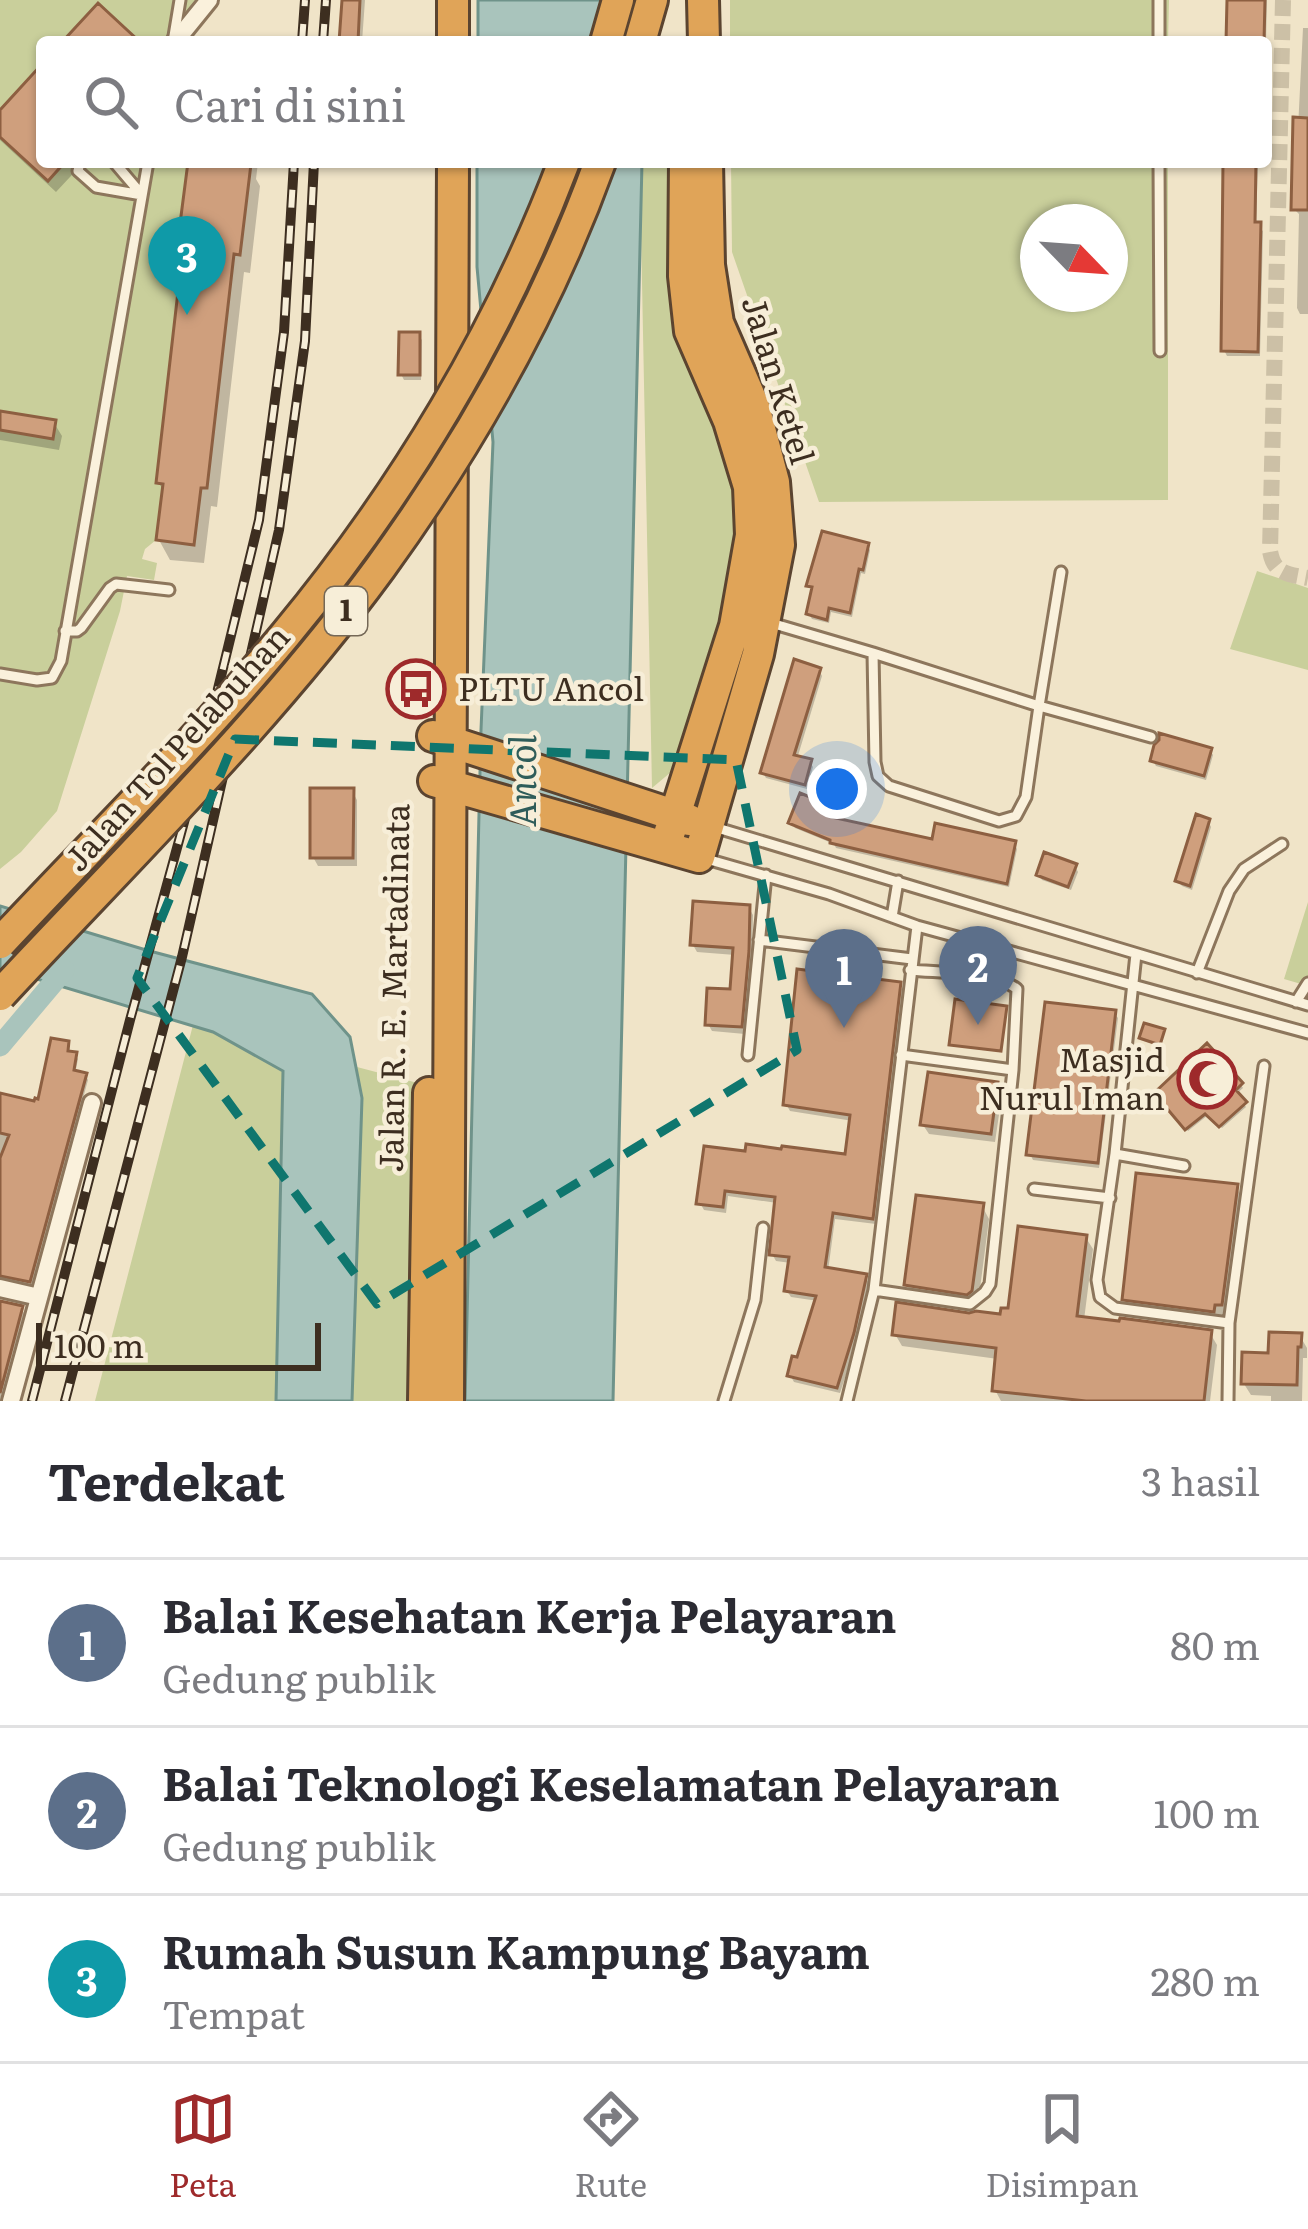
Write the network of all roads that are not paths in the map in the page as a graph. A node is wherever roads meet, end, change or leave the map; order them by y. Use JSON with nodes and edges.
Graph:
{"nodes":[{"id":1,"x":180,"y":0,"type":"edge"},
{"id":2,"x":209,"y":0,"type":"edge"},
{"id":3,"x":454,"y":0,"type":"edge"},
{"id":4,"x":618,"y":0,"type":"edge"},
{"id":5,"x":652,"y":0,"type":"edge"},
{"id":6,"x":684,"y":0,"type":"edge"},
{"id":7,"x":703,"y":0,"type":"edge"},
{"id":8,"x":1159,"y":0,"type":"edge"},
{"id":9,"x":175,"y":36,"type":"edge"},
{"id":10,"x":179,"y":36,"type":"edge"},
{"id":11,"x":453,"y":36,"type":"edge"},
{"id":12,"x":608,"y":36,"type":"edge"},
{"id":13,"x":642,"y":36,"type":"edge"},
{"id":14,"x":685,"y":36,"type":"edge"},
{"id":15,"x":704,"y":36,"type":"edge"},
{"id":16,"x":1159,"y":36,"type":"edge"},
{"id":17,"x":79,"y":168,"type":"edge"},
{"id":18,"x":119,"y":168,"type":"edge"},
{"id":19,"x":147,"y":168,"type":"edge"},
{"id":20,"x":453,"y":168,"type":"edge"},
{"id":21,"x":561,"y":168,"type":"edge"},
{"id":22,"x":597,"y":168,"type":"edge"},
{"id":23,"x":685,"y":168,"type":"edge"},
{"id":24,"x":707,"y":168,"type":"edge"},
{"id":25,"x":1160,"y":168,"type":"edge"},
{"id":26,"x":142,"y":196,"type":"junction"},
{"id":27,"x":1160,"y":351,"type":"dead end"},
{"id":28,"x":1061,"y":572,"type":"dead end"},
{"id":29,"x":757,"y":587,"type":"junction"},
{"id":30,"x":169,"y":590,"type":"dead end"},
{"id":31,"x":766,"y":621,"type":"junction"},
{"id":32,"x":65,"y":631,"type":"junction"},
{"id":33,"x":872,"y":653,"type":"junction"},
{"id":34,"x":0,"y":674,"type":"edge"},
{"id":35,"x":1039,"y":706,"type":"junction"},
{"id":36,"x":1151,"y":737,"type":"dead end"},
{"id":37,"x":451,"y":742,"type":"junction"},
{"id":38,"x":451,"y":786,"type":"junction"},
{"id":39,"x":674,"y":815,"type":"junction"},
{"id":40,"x":709,"y":826,"type":"junction"},
{"id":41,"x":1282,"y":844,"type":"dead end"},
{"id":42,"x":665,"y":848,"type":"junction"},
{"id":43,"x":700,"y":857,"type":"junction"},
{"id":44,"x":766,"y":875,"type":"junction"},
{"id":45,"x":898,"y":881,"type":"junction"},
{"id":46,"x":892,"y":916,"type":"junction"},
{"id":47,"x":917,"y":926,"type":"junction"},
{"id":48,"x":759,"y":940,"type":"junction"},
{"id":49,"x":0,"y":943,"type":"edge"},
{"id":50,"x":1136,"y":954,"type":"junction"},
{"id":51,"x":911,"y":965,"type":"junction"},
{"id":52,"x":1197,"y":973,"type":"junction"},
{"id":53,"x":1308,"y":983,"type":"edge"},
{"id":54,"x":1133,"y":984,"type":"junction"},
{"id":55,"x":0,"y":995,"type":"edge"},
{"id":56,"x":1302,"y":1003,"type":"edge"},
{"id":57,"x":1308,"y":1033,"type":"edge"},
{"id":58,"x":748,"y":1055,"type":"dead end"},
{"id":59,"x":901,"y":1055,"type":"junction"},
{"id":60,"x":1264,"y":1066,"type":"dead end"},
{"id":61,"x":1013,"y":1070,"type":"junction"},
{"id":62,"x":92,"y":1103,"type":"dead end"},
{"id":63,"x":1115,"y":1154,"type":"junction"},
{"id":64,"x":1184,"y":1166,"type":"dead end"},
{"id":65,"x":1034,"y":1189,"type":"dead end"},
{"id":66,"x":1110,"y":1198,"type":"junction"},
{"id":67,"x":763,"y":1231,"type":"dead end"},
{"id":68,"x":0,"y":1288,"type":"edge"},
{"id":69,"x":874,"y":1290,"type":"junction"},
{"id":70,"x":39,"y":1298,"type":"junction"},
{"id":71,"x":1229,"y":1323,"type":"junction"},
{"id":72,"x":11,"y":1401,"type":"edge"},
{"id":73,"x":424,"y":1401,"type":"edge"},
{"id":74,"x":448,"y":1401,"type":"edge"},
{"id":75,"x":724,"y":1401,"type":"edge"},
{"id":76,"x":848,"y":1401,"type":"edge"},
{"id":77,"x":1228,"y":1401,"type":"edge"}],
"edges":[{"from":1,"to":9,"type":"lane"},
{"from":2,"to":10,"type":"street"},
{"from":3,"to":11,"type":"highway"},
{"from":4,"to":12,"type":"highway"},
{"from":5,"to":13,"type":"highway"},
{"from":6,"to":14,"type":"highway"},
{"from":7,"to":15,"type":"highway"},
{"from":8,"to":16,"type":"lane"},
{"from":17,"to":26,"type":"lane"},
{"from":18,"to":26,"type":"lane"},
{"from":19,"to":26,"type":"lane"},
{"from":20,"to":37,"type":"highway","name":"Jalan R. E. Martadinata"},
{"from":21,"to":49,"type":"highway","name":"Jalan Tol Pelabuhan","number":"1","bridge":true},
{"from":22,"to":55,"type":"highway","name":"Jalan Tol Pelabuhan","number":"1","bridge":true},
{"from":23,"to":29,"type":"highway","name":"Jalan Ketel"},
{"from":24,"to":29,"type":"highway","name":"Jalan Ketel"},
{"from":25,"to":27,"type":"lane"},
{"from":26,"to":32,"type":"lane"},
{"from":28,"to":35,"type":"lane"},
{"from":29,"to":31,"type":"highway","name":"Jalan Ketel"},
{"from":29,"to":39,"type":"highway","name":"Jalan Ketel"},
{"from":30,"to":32,"type":"lane"},
{"from":31,"to":33,"type":"lane"},
{"from":31,"to":40,"type":"highway","name":"Jalan Ketel"},
{"from":32,"to":34,"type":"lane"},
{"from":33,"to":35,"type":"lane"},
{"from":33,"to":35,"type":"lane"},
{"from":35,"to":36,"type":"lane"},
{"from":37,"to":38,"type":"highway","name":"Jalan R. E. Martadinata"},
{"from":37,"to":39,"type":"highway"},
{"from":38,"to":42,"type":"highway"},
{"from":38,"to":73,"type":"highway","name":"Jalan R. E. Martadinata"},
{"from":38,"to":74,"type":"highway","name":"Jalan R. E. Martadinata"},
{"from":39,"to":40,"type":"highway"},
{"from":39,"to":42,"type":"highway","name":"Jalan Ketel"},
{"from":40,"to":43,"type":"highway","name":"Jalan Ketel"},
{"from":40,"to":45,"type":"lane"},
{"from":41,"to":52,"type":"lane"},
{"from":42,"to":43,"type":"highway"},
{"from":43,"to":44,"type":"lane"},
{"from":44,"to":46,"type":"lane"},
{"from":44,"to":48,"type":"lane"},
{"from":45,"to":46,"type":"lane"},
{"from":45,"to":50,"type":"lane"},
{"from":46,"to":47,"type":"lane"},
{"from":47,"to":51,"type":"lane"},
{"from":47,"to":54,"type":"lane"},
{"from":48,"to":51,"type":"lane"},
{"from":48,"to":58,"type":"lane"},
{"from":50,"to":52,"type":"lane"},
{"from":50,"to":54,"type":"lane"},
{"from":51,"to":59,"type":"lane"},
{"from":51,"to":61,"type":"lane"},
{"from":52,"to":56,"type":"lane"},
{"from":53,"to":56,"type":"lane"},
{"from":54,"to":57,"type":"lane"},
{"from":54,"to":63,"type":"lane"},
{"from":59,"to":61,"type":"lane"},
{"from":59,"to":69,"type":"lane"},
{"from":60,"to":71,"type":"lane"},
{"from":61,"to":69,"type":"lane"},
{"from":62,"to":70,"type":"street"},
{"from":63,"to":64,"type":"lane"},
{"from":63,"to":66,"type":"lane"},
{"from":65,"to":66,"type":"lane"},
{"from":66,"to":71,"type":"lane"},
{"from":67,"to":75,"type":"lane"},
{"from":68,"to":70,"type":"street"},
{"from":69,"to":76,"type":"lane"},
{"from":70,"to":72,"type":"street"},
{"from":71,"to":77,"type":"lane"}]}
